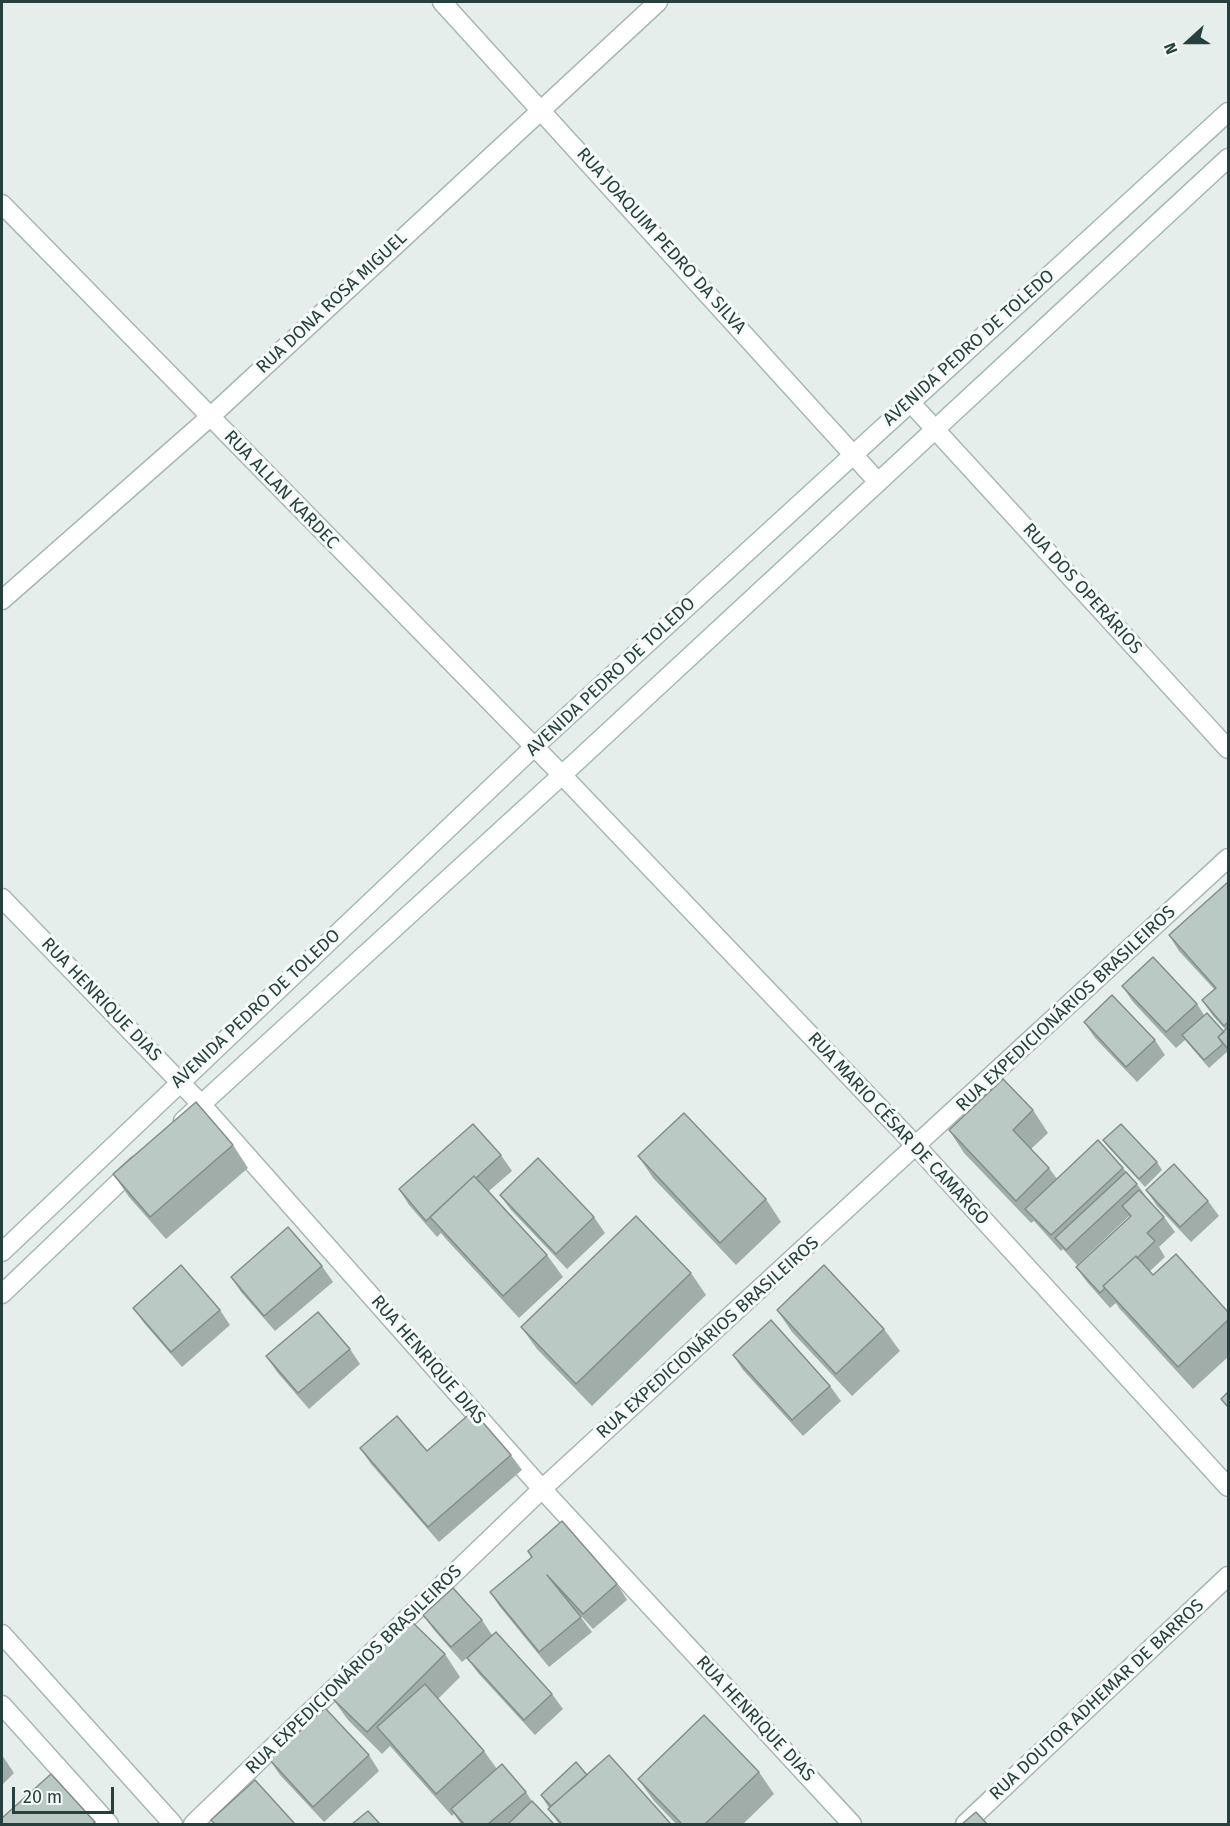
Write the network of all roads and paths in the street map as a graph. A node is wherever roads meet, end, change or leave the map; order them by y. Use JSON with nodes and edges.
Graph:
{"nodes":[{"id":1,"x":442,"y":2,"type":"edge"},
{"id":2,"x":658,"y":2,"type":"edge"},
{"id":3,"x":541,"y":109,"type":"junction"},
{"id":4,"x":1228,"y":112,"type":"edge"},
{"id":5,"x":1228,"y":158,"type":"edge"},
{"id":6,"x":2,"y":204,"type":"edge"},
{"id":7,"x":910,"y":402,"type":"junction"},
{"id":8,"x":210,"y":417,"type":"junction"},
{"id":9,"x":936,"y":429,"type":"junction"},
{"id":10,"x":853,"y":454,"type":"junction"},
{"id":11,"x":878,"y":482,"type":"junction"},
{"id":12,"x":2,"y":600,"type":"edge"},
{"id":13,"x":534,"y":747,"type":"junction"},
{"id":14,"x":1228,"y":749,"type":"edge"},
{"id":15,"x":562,"y":775,"type":"junction"},
{"id":16,"x":1228,"y":858,"type":"edge"},
{"id":17,"x":2,"y":898,"type":"edge"},
{"id":18,"x":179,"y":1081,"type":"junction"},
{"id":19,"x":201,"y":1104,"type":"junction"},
{"id":20,"x":168,"y":1136,"type":"edge"},
{"id":21,"x":917,"y":1147,"type":"junction"},
{"id":22,"x":151,"y":1151,"type":"edge"},
{"id":23,"x":2,"y":1252,"type":"edge"},
{"id":24,"x":2,"y":1294,"type":"edge"},
{"id":25,"x":1228,"y":1487,"type":"edge"},
{"id":26,"x":542,"y":1489,"type":"junction"},
{"id":27,"x":1228,"y":1576,"type":"edge"},
{"id":28,"x":2,"y":1634,"type":"edge"},
{"id":29,"x":2,"y":1705,"type":"edge"},
{"id":30,"x":109,"y":1824,"type":"edge"},
{"id":31,"x":173,"y":1824,"type":"edge"},
{"id":32,"x":193,"y":1824,"type":"edge"},
{"id":33,"x":852,"y":1824,"type":"edge"},
{"id":34,"x":965,"y":1824,"type":"edge"}],
"edges":[{"from":1,"to":3,"type":"street","name":"RUA JOAQUIM PEDRO DA SILVA"},
{"from":2,"to":3,"type":"street","name":"RUA DONA ROSA MIGUEL"},
{"from":3,"to":8,"type":"street","name":"RUA DONA ROSA MIGUEL"},
{"from":3,"to":10,"type":"street","name":"RUA JOAQUIM PEDRO DA SILVA"},
{"from":4,"to":7,"type":"street","name":"AVENIDA PEDRO DE TOLEDO"},
{"from":5,"to":9,"type":"street","name":"AVENIDA PEDRO DE TOLEDO"},
{"from":6,"to":8,"type":"street","name":"RUA ALLAN KARDEC"},
{"from":7,"to":9,"type":"street","name":"RUA DOS OPERÁRIOS"},
{"from":7,"to":10,"type":"street","name":"AVENIDA PEDRO DE TOLEDO"},
{"from":8,"to":12,"type":"street","name":"RUA DONA ROSA MIGUEL"},
{"from":8,"to":13,"type":"street","name":"RUA ALLAN KARDEC"},
{"from":9,"to":11,"type":"street","name":"AVENIDA PEDRO DE TOLEDO"},
{"from":9,"to":14,"type":"street","name":"RUA DOS OPERÁRIOS"},
{"from":10,"to":11,"type":"street","name":"RUA JOAQUIM PEDRO DA SILVA"},
{"from":10,"to":13,"type":"street","name":"AVENIDA PEDRO DE TOLEDO"},
{"from":11,"to":15,"type":"street","name":"AVENIDA PEDRO DE TOLEDO"},
{"from":13,"to":15,"type":"street","name":"RUA ALLAN KARDEC"},
{"from":13,"to":18,"type":"street","name":"AVENIDA PEDRO DE TOLEDO"},
{"from":15,"to":19,"type":"street","name":"AVENIDA PEDRO DE TOLEDO"},
{"from":15,"to":21,"type":"street","name":"RUA MARIO CÉSAR DE CAMARGO"},
{"from":16,"to":21,"type":"street","name":"RUA EXPEDICIONÁRIOS BRASILEIROS"},
{"from":17,"to":18,"type":"street","name":"RUA HENRIQUE DIAS"},
{"from":18,"to":19,"type":"street","name":"RUA HENRIQUE DIAS"},
{"from":18,"to":23,"type":"street","name":"AVENIDA PEDRO DE TOLEDO"},
{"from":19,"to":20,"type":"street","name":"AVENIDA PEDRO DE TOLEDO"},
{"from":19,"to":26,"type":"street","name":"RUA HENRIQUE DIAS"},
{"from":21,"to":25,"type":"street","name":"RUA MARIO CÉSAR DE CAMARGO"},
{"from":21,"to":26,"type":"street","name":"RUA EXPEDICIONÁRIOS BRASILEIROS"},
{"from":22,"to":24,"type":"street"},
{"from":26,"to":32,"type":"street","name":"RUA EXPEDICIONÁRIOS BRASILEIROS"},
{"from":26,"to":33,"type":"street","name":"RUA HENRIQUE DIAS"},
{"from":27,"to":34,"type":"street","name":"RUA DOUTOR ADHEMAR DE BARROS"},
{"from":28,"to":31,"type":"street"},
{"from":29,"to":30,"type":"street"}]}
